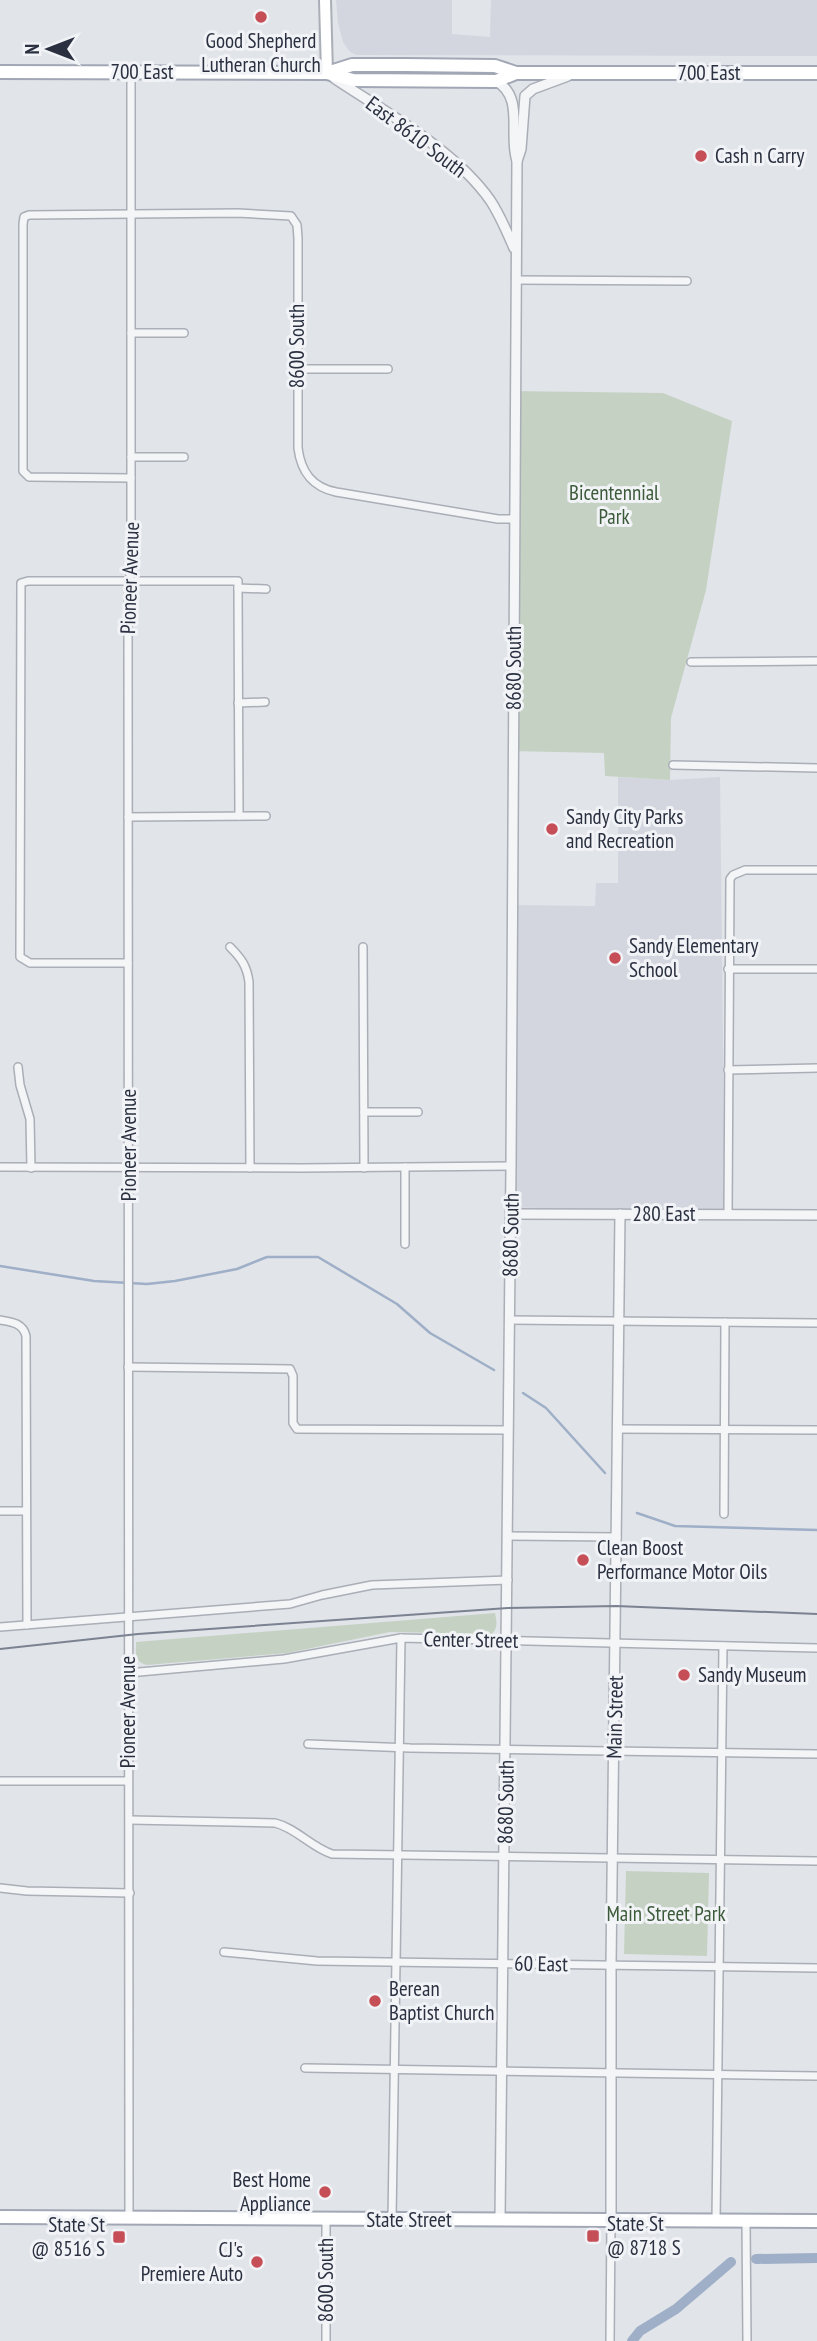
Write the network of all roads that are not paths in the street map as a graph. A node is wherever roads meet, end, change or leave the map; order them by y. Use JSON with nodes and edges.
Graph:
{"nodes":[{"id":1,"x":325,"y":0,"type":"edge"},
{"id":2,"x":0,"y":72,"type":"edge"},
{"id":3,"x":131,"y":73,"type":"junction"},
{"id":4,"x":327,"y":73,"type":"junction"},
{"id":5,"x":516,"y":73,"type":"junction"},
{"id":6,"x":576,"y":73,"type":"junction"},
{"id":7,"x":817,"y":73,"type":"edge"},
{"id":8,"x":496,"y":81,"type":"junction"},
{"id":9,"x":517,"y":161,"type":"junction"},
{"id":10,"x":131,"y":214,"type":"junction"},
{"id":11,"x":515,"y":250,"type":"junction"},
{"id":12,"x":516,"y":279,"type":"junction"},
{"id":13,"x":687,"y":281,"type":"dead end"},
{"id":14,"x":131,"y":333,"type":"junction"},
{"id":15,"x":184,"y":333,"type":"dead end"},
{"id":16,"x":298,"y":369,"type":"junction"},
{"id":17,"x":388,"y":369,"type":"dead end"},
{"id":18,"x":131,"y":457,"type":"junction"},
{"id":19,"x":184,"y":457,"type":"dead end"},
{"id":20,"x":131,"y":478,"type":"junction"},
{"id":21,"x":514,"y":519,"type":"junction"},
{"id":22,"x":130,"y":581,"type":"junction"},
{"id":23,"x":238,"y":588,"type":"junction"},
{"id":24,"x":266,"y":589,"type":"dead end"},
{"id":25,"x":817,"y":661,"type":"edge"},
{"id":26,"x":691,"y":662,"type":"dead end"},
{"id":27,"x":265,"y":702,"type":"dead end"},
{"id":28,"x":238,"y":703,"type":"junction"},
{"id":29,"x":673,"y":765,"type":"dead end"},
{"id":30,"x":817,"y":768,"type":"edge"},
{"id":31,"x":239,"y":816,"type":"junction"},
{"id":32,"x":266,"y":816,"type":"dead end"},
{"id":33,"x":128,"y":817,"type":"junction"},
{"id":34,"x":817,"y":870,"type":"edge"},
{"id":35,"x":230,"y":947,"type":"dead end"},
{"id":36,"x":363,"y":947,"type":"dead end"},
{"id":37,"x":128,"y":963,"type":"junction"},
{"id":38,"x":728,"y":969,"type":"junction"},
{"id":39,"x":817,"y":969,"type":"edge"},
{"id":40,"x":18,"y":1067,"type":"dead end"},
{"id":41,"x":817,"y":1068,"type":"edge"},
{"id":42,"x":728,"y":1070,"type":"junction"},
{"id":43,"x":364,"y":1112,"type":"junction"},
{"id":44,"x":418,"y":1112,"type":"dead end"},
{"id":45,"x":511,"y":1166,"type":"junction"},
{"id":46,"x":0,"y":1167,"type":"edge"},
{"id":47,"x":405,"y":1167,"type":"junction"},
{"id":48,"x":31,"y":1168,"type":"junction"},
{"id":49,"x":129,"y":1168,"type":"junction"},
{"id":50,"x":250,"y":1168,"type":"junction"},
{"id":51,"x":364,"y":1168,"type":"junction"},
{"id":52,"x":511,"y":1214,"type":"junction"},
{"id":53,"x":620,"y":1214,"type":"junction"},
{"id":54,"x":728,"y":1215,"type":"junction"},
{"id":55,"x":817,"y":1215,"type":"edge"},
{"id":56,"x":405,"y":1244,"type":"dead end"},
{"id":57,"x":0,"y":1320,"type":"edge"},
{"id":58,"x":509,"y":1320,"type":"junction"},
{"id":59,"x":618,"y":1322,"type":"junction"},
{"id":60,"x":725,"y":1322,"type":"junction"},
{"id":61,"x":817,"y":1322,"type":"edge"},
{"id":62,"x":128,"y":1367,"type":"junction"},
{"id":63,"x":618,"y":1429,"type":"junction"},
{"id":64,"x":725,"y":1429,"type":"junction"},
{"id":65,"x":508,"y":1430,"type":"junction"},
{"id":66,"x":817,"y":1430,"type":"edge"},
{"id":67,"x":0,"y":1511,"type":"edge"},
{"id":68,"x":26,"y":1511,"type":"junction"},
{"id":69,"x":724,"y":1514,"type":"dead end"},
{"id":70,"x":508,"y":1536,"type":"junction"},
{"id":71,"x":617,"y":1537,"type":"junction"},
{"id":72,"x":508,"y":1580,"type":"junction"},
{"id":73,"x":128,"y":1617,"type":"junction"},
{"id":74,"x":27,"y":1625,"type":"junction"},
{"id":75,"x":0,"y":1627,"type":"edge"},
{"id":76,"x":401,"y":1638,"type":"junction"},
{"id":77,"x":507,"y":1640,"type":"junction"},
{"id":78,"x":615,"y":1643,"type":"junction"},
{"id":79,"x":723,"y":1646,"type":"junction"},
{"id":80,"x":817,"y":1648,"type":"edge"},
{"id":81,"x":128,"y":1673,"type":"junction"},
{"id":82,"x":308,"y":1744,"type":"dead end"},
{"id":83,"x":399,"y":1748,"type":"junction"},
{"id":84,"x":506,"y":1749,"type":"junction"},
{"id":85,"x":614,"y":1751,"type":"junction"},
{"id":86,"x":722,"y":1752,"type":"junction"},
{"id":87,"x":817,"y":1754,"type":"edge"},
{"id":88,"x":0,"y":1781,"type":"edge"},
{"id":89,"x":128,"y":1781,"type":"junction"},
{"id":90,"x":130,"y":1820,"type":"junction"},
{"id":91,"x":397,"y":1855,"type":"junction"},
{"id":92,"x":505,"y":1857,"type":"junction"},
{"id":93,"x":613,"y":1858,"type":"junction"},
{"id":94,"x":720,"y":1860,"type":"junction"},
{"id":95,"x":817,"y":1861,"type":"edge"},
{"id":96,"x":0,"y":1888,"type":"edge"},
{"id":97,"x":130,"y":1892,"type":"junction"},
{"id":98,"x":224,"y":1952,"type":"dead end"},
{"id":99,"x":396,"y":1962,"type":"junction"},
{"id":100,"x":504,"y":1964,"type":"junction"},
{"id":101,"x":611,"y":1965,"type":"junction"},
{"id":102,"x":719,"y":1967,"type":"junction"},
{"id":103,"x":817,"y":1968,"type":"edge"},
{"id":104,"x":305,"y":2068,"type":"dead end"},
{"id":105,"x":394,"y":2070,"type":"junction"},
{"id":106,"x":502,"y":2071,"type":"junction"},
{"id":107,"x":611,"y":2073,"type":"junction"},
{"id":108,"x":718,"y":2074,"type":"junction"},
{"id":109,"x":817,"y":2076,"type":"edge"},
{"id":110,"x":0,"y":2217,"type":"edge"},
{"id":111,"x":129,"y":2218,"type":"junction"},
{"id":112,"x":326,"y":2219,"type":"junction"},
{"id":113,"x":392,"y":2220,"type":"junction"},
{"id":114,"x":500,"y":2220,"type":"junction"},
{"id":115,"x":611,"y":2220,"type":"junction"},
{"id":116,"x":716,"y":2221,"type":"junction"},
{"id":117,"x":746,"y":2221,"type":"junction"},
{"id":118,"x":817,"y":2221,"type":"edge"},
{"id":119,"x":326,"y":2341,"type":"edge"},
{"id":120,"x":610,"y":2341,"type":"edge"},
{"id":121,"x":747,"y":2341,"type":"edge"}],
"edges":[{"from":1,"to":4,"type":"main road"},
{"from":2,"to":3,"type":"main road","name":"700 East"},
{"from":3,"to":4,"type":"main road","name":"700 East"},
{"from":3,"to":10,"type":"street","name":"Pioneer Avenue"},
{"from":4,"to":5,"type":"main road","name":"700 East"},
{"from":4,"to":8,"type":"main road","name":"700 East"},
{"from":4,"to":11,"type":"street","name":"East 8610 South"},
{"from":5,"to":6,"type":"main road","name":"700 East"},
{"from":5,"to":8,"type":"main road","name":"700 East"},
{"from":6,"to":7,"type":"main road","name":"700 East"},
{"from":6,"to":9,"type":"street"},
{"from":8,"to":9,"type":"street"},
{"from":9,"to":11,"type":"street","name":"8680 South"},
{"from":10,"to":14,"type":"street","name":"Pioneer Avenue"},
{"from":10,"to":16,"type":"street","name":"8600 South"},
{"from":10,"to":20,"type":"street"},
{"from":11,"to":12,"type":"street","name":"8680 South"},
{"from":12,"to":13,"type":"street"},
{"from":12,"to":21,"type":"street","name":"8680 South"},
{"from":14,"to":15,"type":"street"},
{"from":14,"to":18,"type":"street","name":"Pioneer Avenue"},
{"from":16,"to":17,"type":"street"},
{"from":16,"to":21,"type":"street","name":"8600 South"},
{"from":18,"to":19,"type":"street"},
{"from":18,"to":20,"type":"street","name":"Pioneer Avenue"},
{"from":20,"to":22,"type":"street","name":"Pioneer Avenue"},
{"from":21,"to":45,"type":"street","name":"8680 South"},
{"from":22,"to":23,"type":"street"},
{"from":22,"to":33,"type":"street","name":"Pioneer Avenue"},
{"from":22,"to":37,"type":"street"},
{"from":23,"to":24,"type":"street"},
{"from":23,"to":28,"type":"street"},
{"from":25,"to":26,"type":"street"},
{"from":27,"to":28,"type":"street"},
{"from":28,"to":31,"type":"street"},
{"from":29,"to":30,"type":"street"},
{"from":31,"to":32,"type":"street"},
{"from":31,"to":33,"type":"street"},
{"from":33,"to":37,"type":"street","name":"Pioneer Avenue"},
{"from":34,"to":38,"type":"street"},
{"from":35,"to":50,"type":"street"},
{"from":36,"to":43,"type":"street"},
{"from":37,"to":49,"type":"street","name":"Pioneer Avenue"},
{"from":38,"to":39,"type":"street"},
{"from":38,"to":42,"type":"street"},
{"from":40,"to":48,"type":"street"},
{"from":41,"to":42,"type":"street"},
{"from":42,"to":54,"type":"street"},
{"from":43,"to":44,"type":"street"},
{"from":43,"to":51,"type":"street"},
{"from":45,"to":47,"type":"street"},
{"from":45,"to":52,"type":"street","name":"8680 South"},
{"from":46,"to":48,"type":"street"},
{"from":47,"to":51,"type":"street"},
{"from":47,"to":56,"type":"street"},
{"from":48,"to":49,"type":"street"},
{"from":49,"to":50,"type":"street"},
{"from":49,"to":62,"type":"street","name":"Pioneer Avenue"},
{"from":50,"to":51,"type":"street"},
{"from":52,"to":53,"type":"street","name":"280 East"},
{"from":52,"to":58,"type":"street","name":"8680 South"},
{"from":53,"to":54,"type":"street","name":"280 East"},
{"from":53,"to":59,"type":"street","name":"Main Street"},
{"from":54,"to":55,"type":"street","name":"280 East"},
{"from":57,"to":68,"type":"street"},
{"from":58,"to":59,"type":"street"},
{"from":58,"to":65,"type":"street","name":"8680 South"},
{"from":59,"to":60,"type":"street"},
{"from":59,"to":63,"type":"street","name":"Main Street"},
{"from":60,"to":61,"type":"street"},
{"from":60,"to":64,"type":"street"},
{"from":62,"to":65,"type":"street"},
{"from":62,"to":73,"type":"street","name":"Pioneer Avenue"},
{"from":63,"to":64,"type":"street"},
{"from":63,"to":71,"type":"street","name":"Main Street"},
{"from":64,"to":66,"type":"street"},
{"from":64,"to":69,"type":"street"},
{"from":65,"to":70,"type":"street","name":"8680 South"},
{"from":67,"to":68,"type":"street"},
{"from":68,"to":74,"type":"street"},
{"from":70,"to":71,"type":"street"},
{"from":70,"to":72,"type":"street","name":"8680 South"},
{"from":71,"to":78,"type":"street","name":"Main Street"},
{"from":72,"to":73,"type":"street"},
{"from":72,"to":77,"type":"street","name":"8680 South"},
{"from":73,"to":74,"type":"street"},
{"from":73,"to":81,"type":"street","name":"Pioneer Avenue"},
{"from":74,"to":75,"type":"street"},
{"from":76,"to":77,"type":"street","name":"Center Street"},
{"from":76,"to":81,"type":"street","name":"Center Street"},
{"from":76,"to":83,"type":"street"},
{"from":77,"to":78,"type":"street","name":"Center Street"},
{"from":77,"to":84,"type":"street","name":"8680 South"},
{"from":78,"to":79,"type":"street","name":"Center Street"},
{"from":78,"to":85,"type":"street","name":"Main Street"},
{"from":79,"to":80,"type":"street","name":"Center Street"},
{"from":79,"to":86,"type":"street"},
{"from":81,"to":89,"type":"street","name":"Pioneer Avenue"},
{"from":82,"to":83,"type":"street"},
{"from":83,"to":84,"type":"street"},
{"from":83,"to":91,"type":"street"},
{"from":84,"to":85,"type":"street"},
{"from":84,"to":92,"type":"street","name":"8680 South"},
{"from":85,"to":86,"type":"street"},
{"from":85,"to":93,"type":"street","name":"Main Street"},
{"from":86,"to":87,"type":"street"},
{"from":86,"to":94,"type":"street"},
{"from":88,"to":89,"type":"street"},
{"from":89,"to":90,"type":"street","name":"Pioneer Avenue"},
{"from":90,"to":91,"type":"street"},
{"from":90,"to":97,"type":"street","name":"Pioneer Avenue"},
{"from":91,"to":92,"type":"street"},
{"from":91,"to":99,"type":"street"},
{"from":92,"to":93,"type":"street"},
{"from":92,"to":100,"type":"street","name":"8680 South"},
{"from":93,"to":94,"type":"street"},
{"from":93,"to":101,"type":"street","name":"Main Street"},
{"from":94,"to":95,"type":"street"},
{"from":94,"to":102,"type":"street"},
{"from":96,"to":97,"type":"street"},
{"from":97,"to":111,"type":"street","name":"Pioneer Avenue"},
{"from":98,"to":99,"type":"street","name":"60 East"},
{"from":99,"to":100,"type":"street","name":"60 East"},
{"from":99,"to":105,"type":"street"},
{"from":100,"to":101,"type":"street","name":"60 East"},
{"from":100,"to":106,"type":"street","name":"8680 South"},
{"from":101,"to":102,"type":"street","name":"60 East"},
{"from":101,"to":107,"type":"street","name":"Main Street"},
{"from":102,"to":103,"type":"street","name":"60 East"},
{"from":102,"to":108,"type":"street"},
{"from":104,"to":105,"type":"street"},
{"from":105,"to":106,"type":"street"},
{"from":105,"to":113,"type":"street"},
{"from":106,"to":107,"type":"street"},
{"from":106,"to":114,"type":"street","name":"8680 South"},
{"from":107,"to":108,"type":"street"},
{"from":107,"to":115,"type":"street","name":"Main Street"},
{"from":108,"to":109,"type":"street"},
{"from":108,"to":116,"type":"street"},
{"from":110,"to":111,"type":"main road","name":"State Street"},
{"from":111,"to":112,"type":"main road","name":"State Street"},
{"from":112,"to":113,"type":"main road","name":"State Street"},
{"from":112,"to":119,"type":"street","name":"8600 South"},
{"from":113,"to":114,"type":"main road","name":"State Street"},
{"from":114,"to":115,"type":"main road","name":"State Street"},
{"from":115,"to":116,"type":"main road","name":"State Street"},
{"from":115,"to":120,"type":"street"},
{"from":116,"to":117,"type":"main road","name":"State Street"},
{"from":117,"to":118,"type":"main road","name":"State Street"},
{"from":117,"to":121,"type":"street"}]}
